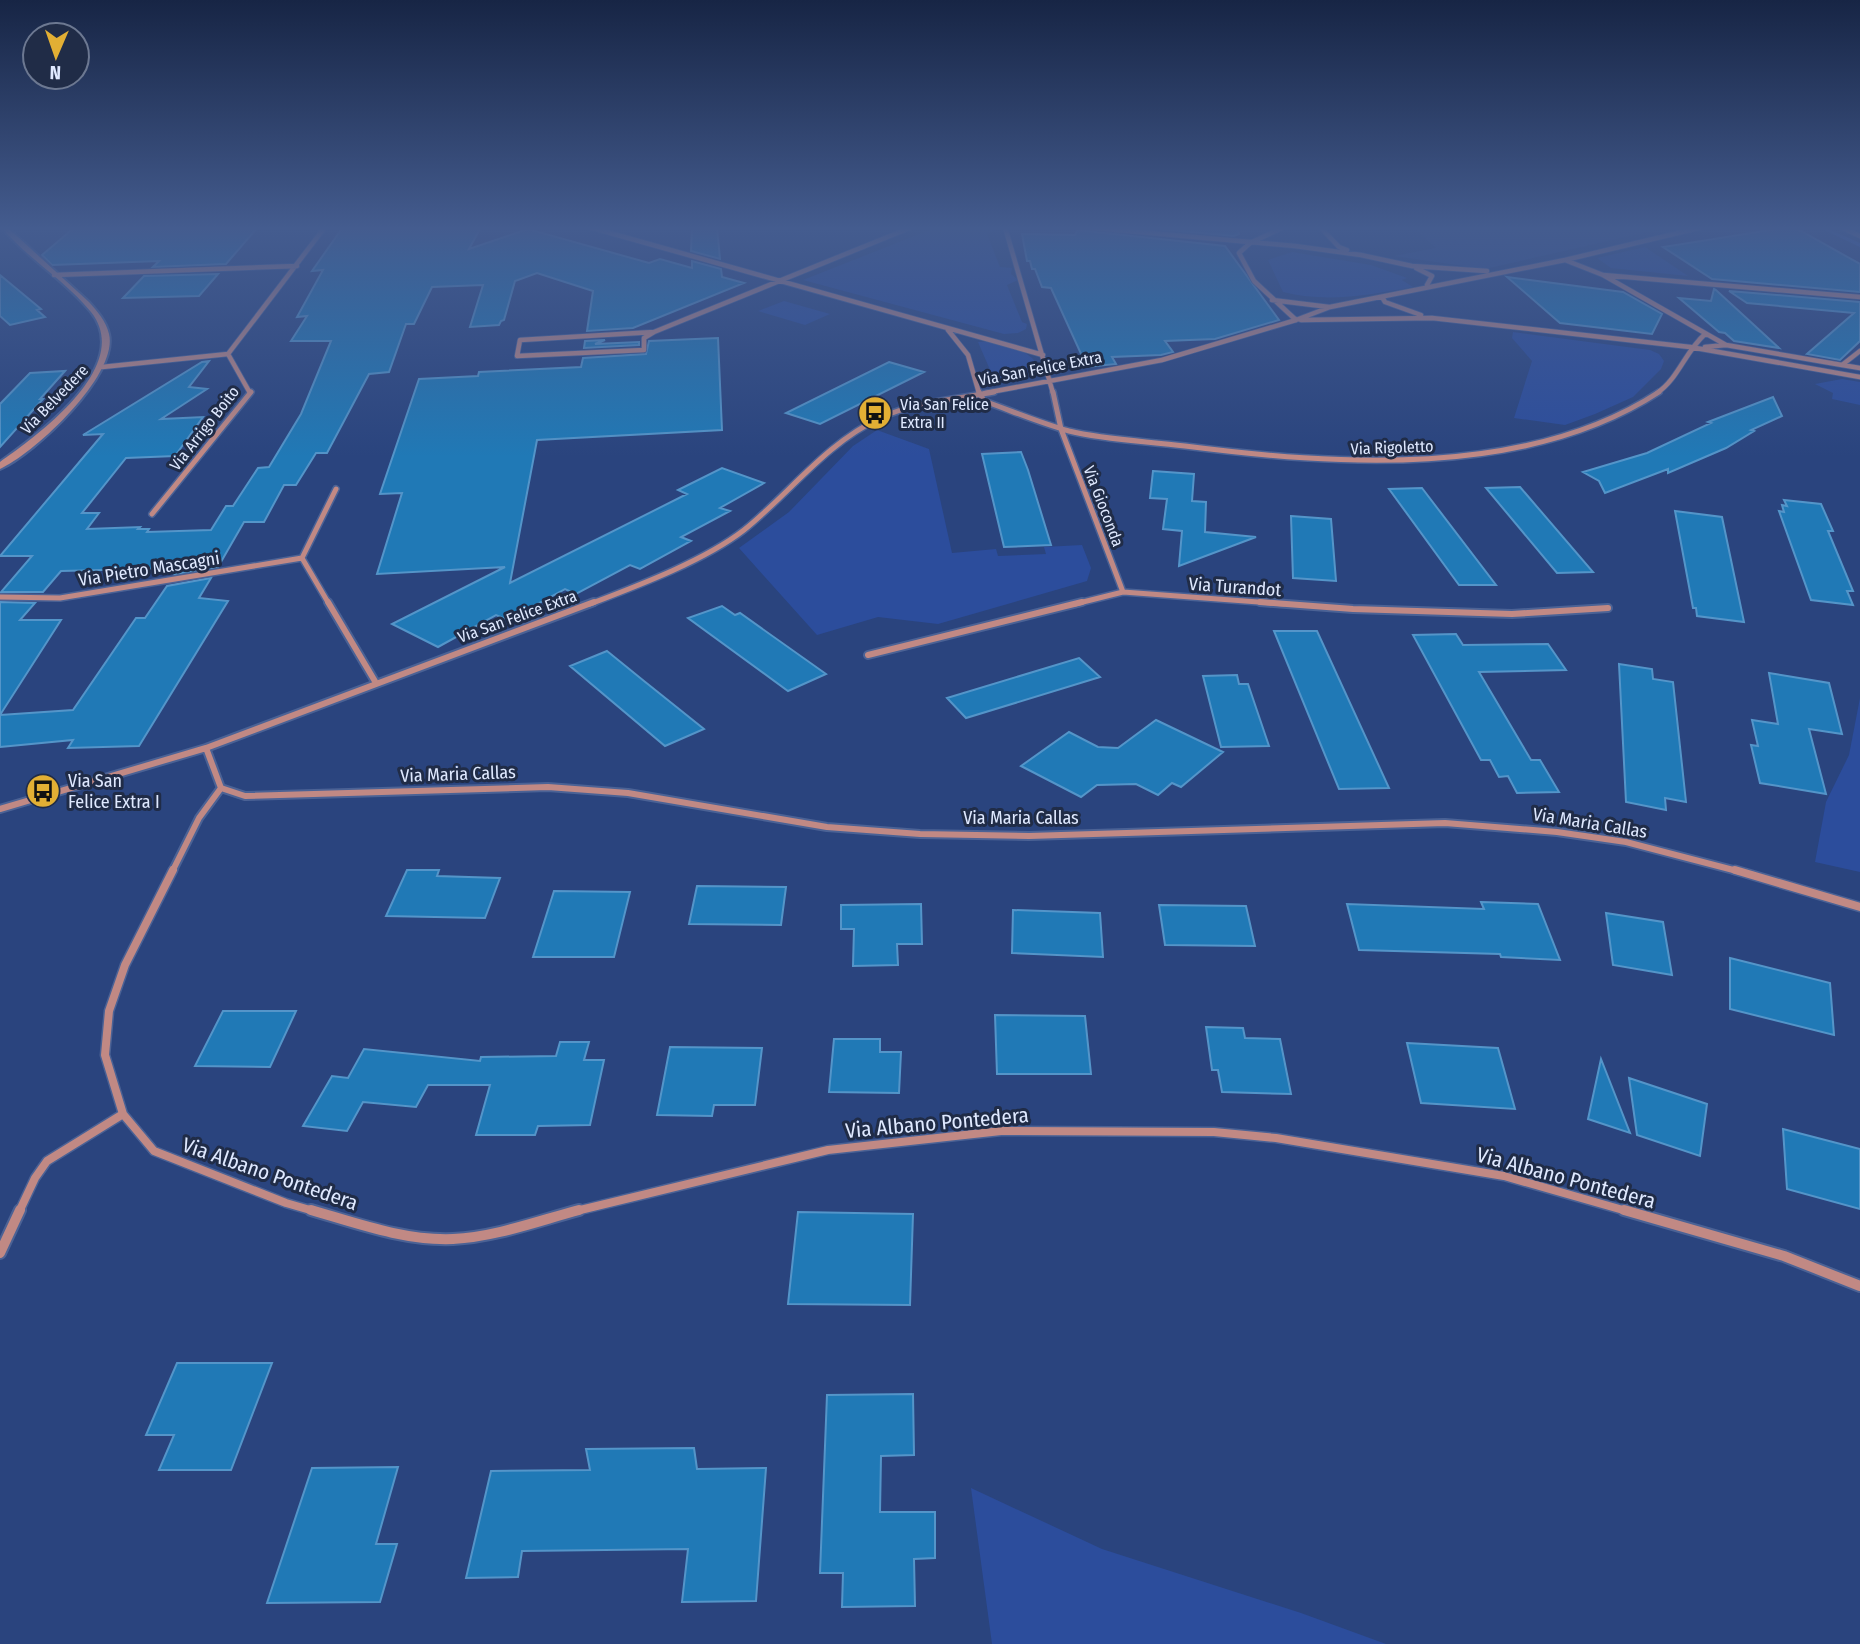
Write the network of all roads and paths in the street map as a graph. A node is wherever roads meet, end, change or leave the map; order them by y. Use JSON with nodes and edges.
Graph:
{"nodes":[{"id":1,"x":85,"y":304,"type":"edge"},
{"id":2,"x":267,"y":304,"type":"edge"},
{"id":3,"x":722,"y":304,"type":"edge"},
{"id":4,"x":859,"y":304,"type":"edge"},
{"id":5,"x":1028,"y":304,"type":"edge"},
{"id":6,"x":1276,"y":304,"type":"edge"},
{"id":7,"x":1302,"y":304,"type":"edge"},
{"id":8,"x":1347,"y":304,"type":"edge"},
{"id":9,"x":1389,"y":304,"type":"edge"},
{"id":10,"x":1654,"y":304,"type":"edge"},
{"id":11,"x":1330,"y":307,"type":"junction"},
{"id":12,"x":1432,"y":318,"type":"junction"},
{"id":13,"x":1296,"y":320,"type":"junction"},
{"id":14,"x":948,"y":330,"type":"junction"},
{"id":15,"x":654,"y":332,"type":"junction"},
{"id":16,"x":1706,"y":334,"type":"junction"},
{"id":17,"x":1726,"y":345,"type":"junction"},
{"id":18,"x":1690,"y":347,"type":"junction"},
{"id":19,"x":1860,"y":351,"type":"edge"},
{"id":20,"x":228,"y":354,"type":"junction"},
{"id":21,"x":1043,"y":355,"type":"junction"},
{"id":22,"x":1842,"y":365,"type":"junction"},
{"id":23,"x":102,"y":367,"type":"junction"},
{"id":24,"x":1860,"y":368,"type":"edge"},
{"id":25,"x":1860,"y":377,"type":"edge"},
{"id":26,"x":1050,"y":380,"type":"junction"},
{"id":27,"x":978,"y":394,"type":"junction"},
{"id":28,"x":1062,"y":429,"type":"junction"},
{"id":29,"x":0,"y":467,"type":"edge"},
{"id":30,"x":335,"y":489,"type":"dead end"},
{"id":31,"x":152,"y":514,"type":"dead end"},
{"id":32,"x":302,"y":558,"type":"junction"},
{"id":33,"x":1123,"y":592,"type":"junction"},
{"id":34,"x":0,"y":597,"type":"edge"},
{"id":35,"x":1608,"y":608,"type":"dead end"},
{"id":36,"x":868,"y":655,"type":"dead end"},
{"id":37,"x":376,"y":683,"type":"junction"},
{"id":38,"x":206,"y":748,"type":"junction"},
{"id":39,"x":221,"y":788,"type":"junction"},
{"id":40,"x":0,"y":809,"type":"edge"},
{"id":41,"x":1860,"y":907,"type":"edge"},
{"id":42,"x":123,"y":1114,"type":"junction"},
{"id":43,"x":0,"y":1253,"type":"edge"},
{"id":44,"x":1860,"y":1286,"type":"edge"}],
"edges":[{"from":1,"to":23,"type":"street","name":"Via Belvedere"},
{"from":2,"to":20,"type":"street"},
{"from":3,"to":15,"type":"street"},
{"from":4,"to":14,"type":"street"},
{"from":5,"to":21,"type":"street","name":"Via Gioconda"},
{"from":6,"to":13,"type":"street"},
{"from":7,"to":11,"type":"street"},
{"from":8,"to":11,"type":"street","name":"Via San Felice Extra"},
{"from":9,"to":12,"type":"street"},
{"from":10,"to":16,"type":"street"},
{"from":11,"to":13,"type":"street","name":"Via San Felice Extra"},
{"from":12,"to":13,"type":"street"},
{"from":12,"to":18,"type":"street"},
{"from":13,"to":26,"type":"street","name":"Via San Felice Extra"},
{"from":14,"to":21,"type":"street"},
{"from":14,"to":27,"type":"street"},
{"from":15,"to":15,"type":"street"},
{"from":16,"to":17,"type":"street"},
{"from":16,"to":18,"type":"street"},
{"from":17,"to":18,"type":"street"},
{"from":17,"to":22,"type":"street"},
{"from":18,"to":25,"type":"street"},
{"from":18,"to":28,"type":"street","name":"Via Rigoletto"},
{"from":19,"to":22,"type":"street"},
{"from":20,"to":23,"type":"street"},
{"from":20,"to":31,"type":"street","name":"Via Arrigo Boito"},
{"from":21,"to":26,"type":"street","name":"Via Gioconda"},
{"from":22,"to":24,"type":"street"},
{"from":23,"to":29,"type":"street","name":"Via Belvedere"},
{"from":26,"to":27,"type":"street","name":"Via San Felice Extra"},
{"from":26,"to":28,"type":"street","name":"Via Gioconda"},
{"from":27,"to":28,"type":"street"},
{"from":27,"to":37,"type":"street","name":"Via San Felice Extra"},
{"from":28,"to":33,"type":"street","name":"Via Gioconda"},
{"from":30,"to":32,"type":"street"},
{"from":32,"to":34,"type":"street","name":"Via Pietro Mascagni"},
{"from":32,"to":37,"type":"street"},
{"from":33,"to":35,"type":"street","name":"Via Turandot"},
{"from":33,"to":36,"type":"street","name":"Via Turandot"},
{"from":37,"to":38,"type":"street","name":"Via San Felice Extra"},
{"from":38,"to":39,"type":"street"},
{"from":38,"to":40,"type":"street","name":"Via San Felice Extra"},
{"from":39,"to":41,"type":"street","name":"Via Maria Callas"},
{"from":39,"to":42,"type":"street","name":"Via Albano Pontedera"},
{"from":42,"to":43,"type":"street"},
{"from":42,"to":44,"type":"street","name":"Via Albano Pontedera"}]}
